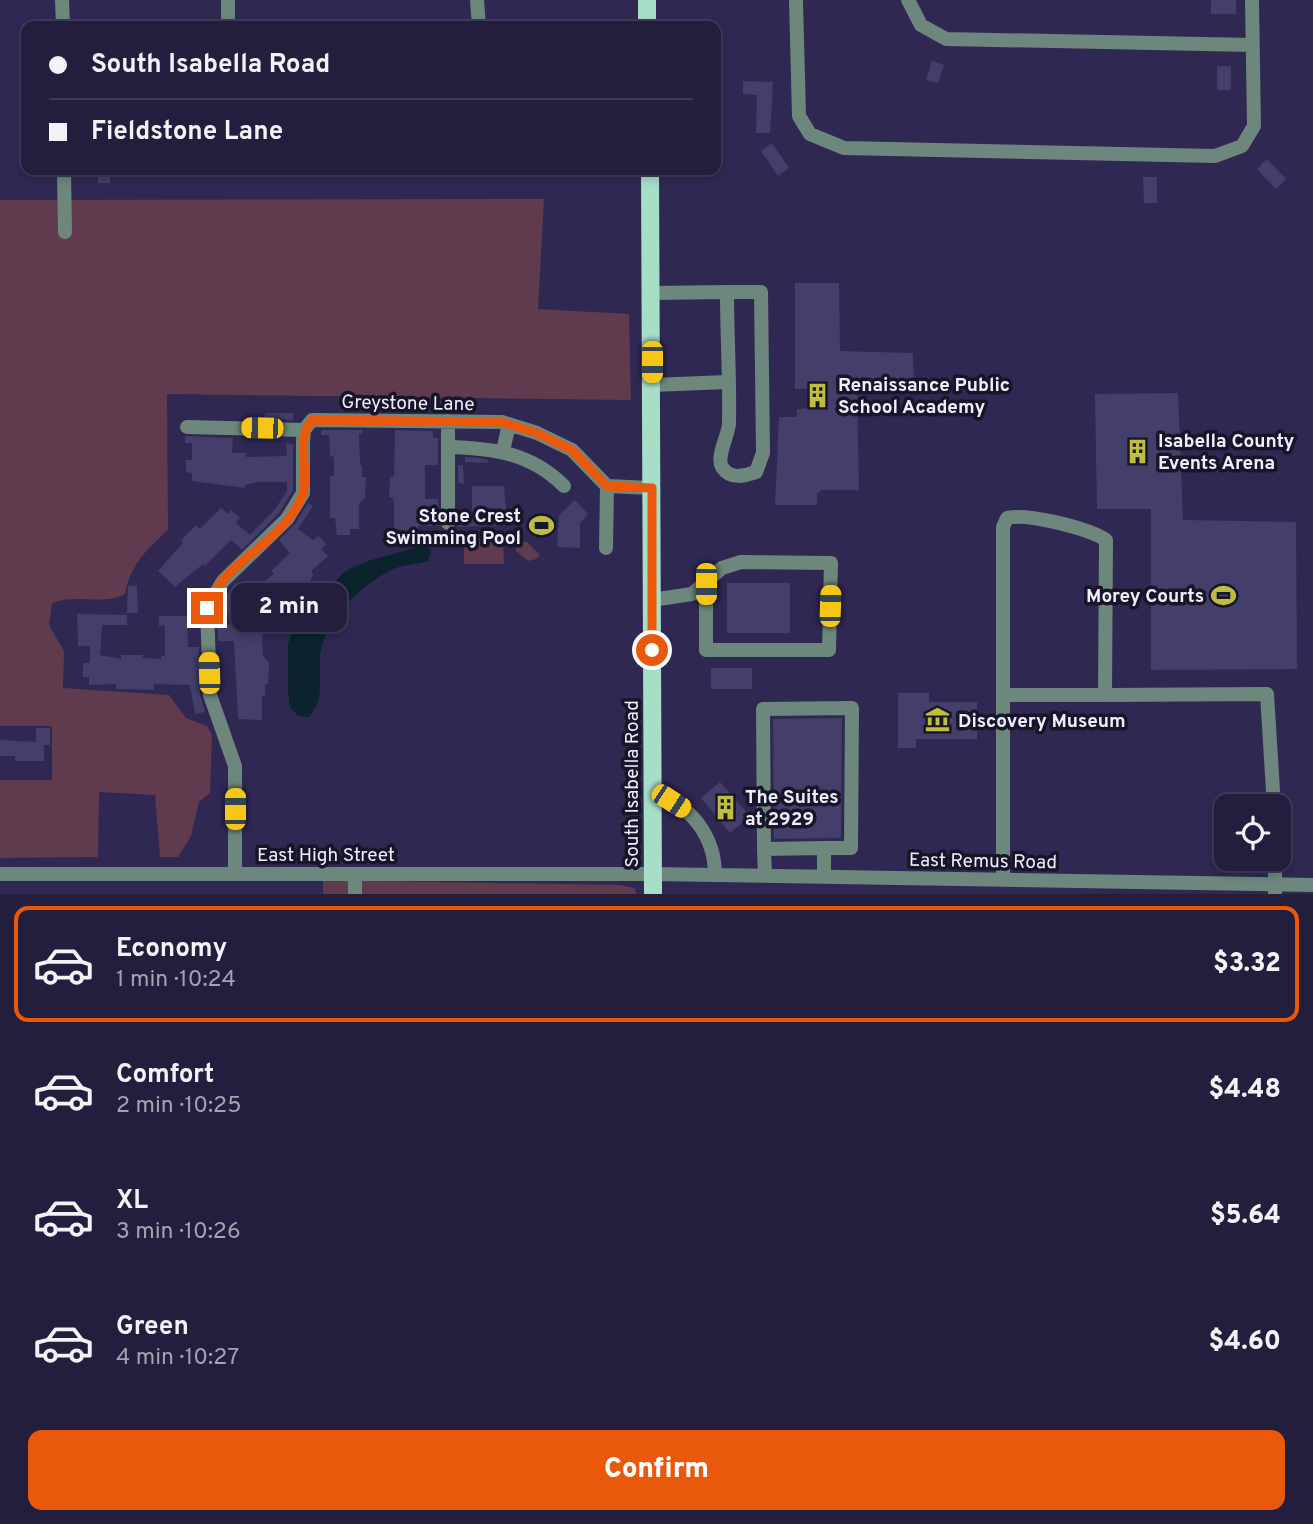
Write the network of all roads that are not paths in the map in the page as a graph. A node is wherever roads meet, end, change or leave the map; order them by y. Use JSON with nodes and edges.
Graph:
{"nodes":[{"id":1,"x":62,"y":0,"type":"edge"},
{"id":2,"x":228,"y":0,"type":"edge"},
{"id":3,"x":477,"y":0,"type":"edge"},
{"id":4,"x":647,"y":0,"type":"edge"},
{"id":5,"x":796,"y":0,"type":"edge"},
{"id":6,"x":908,"y":0,"type":"edge"},
{"id":7,"x":1252,"y":0,"type":"edge"},
{"id":8,"x":63,"y":21,"type":"edge"},
{"id":9,"x":228,"y":21,"type":"edge"},
{"id":10,"x":479,"y":21,"type":"edge"},
{"id":11,"x":647,"y":21,"type":"edge"},
{"id":12,"x":1253,"y":45,"type":"junction"},
{"id":13,"x":64,"y":175,"type":"edge"},
{"id":14,"x":650,"y":175,"type":"edge"},
{"id":15,"x":65,"y":232,"type":"dead end"},
{"id":16,"x":727,"y":292,"type":"junction"},
{"id":17,"x":652,"y":293,"type":"junction"},
{"id":18,"x":727,"y":382,"type":"junction"},
{"id":19,"x":652,"y":385,"type":"junction"},
{"id":20,"x":448,"y":421,"type":"junction"},
{"id":21,"x":509,"y":424,"type":"junction"},
{"id":22,"x":308,"y":425,"type":"junction"},
{"id":23,"x":187,"y":426,"type":"dead end"},
{"id":24,"x":448,"y":447,"type":"junction"},
{"id":25,"x":503,"y":451,"type":"junction"},
{"id":26,"x":564,"y":486,"type":"dead end"},
{"id":27,"x":607,"y":486,"type":"junction"},
{"id":28,"x":652,"y":488,"type":"junction"},
{"id":29,"x":448,"y":523,"type":"dead end"},
{"id":30,"x":606,"y":548,"type":"dead end"},
{"id":31,"x":706,"y":584,"type":"junction"},
{"id":32,"x":652,"y":600,"type":"junction"},
{"id":33,"x":1004,"y":695,"type":"junction"},
{"id":34,"x":1105,"y":695,"type":"junction"},
{"id":35,"x":1273,"y":794,"type":"edge"},
{"id":36,"x":652,"y":798,"type":"junction"},
{"id":37,"x":824,"y":848,"type":"junction"},
{"id":38,"x":764,"y":849,"type":"junction"},
{"id":39,"x":1275,"y":871,"type":"edge"},
{"id":40,"x":234,"y":873,"type":"junction"},
{"id":41,"x":0,"y":874,"type":"edge"},
{"id":42,"x":355,"y":874,"type":"junction"},
{"id":43,"x":652,"y":874,"type":"junction"},
{"id":44,"x":715,"y":875,"type":"junction"},
{"id":45,"x":765,"y":876,"type":"junction"},
{"id":46,"x":824,"y":877,"type":"junction"},
{"id":47,"x":1003,"y":880,"type":"junction"},
{"id":48,"x":1313,"y":885,"type":"edge"},
{"id":49,"x":1275,"y":889,"type":"edge"},
{"id":50,"x":355,"y":894,"type":"edge"},
{"id":51,"x":653,"y":894,"type":"edge"}],
"edges":[{"from":1,"to":8,"type":"street"},
{"from":2,"to":9,"type":"street"},
{"from":3,"to":10,"type":"street"},
{"from":4,"to":11,"type":"main road"},
{"from":5,"to":12,"type":"street"},
{"from":6,"to":12,"type":"street"},
{"from":7,"to":12,"type":"street"},
{"from":13,"to":15,"type":"street"},
{"from":14,"to":17,"type":"main road","name":"South Isabella Road"},
{"from":16,"to":17,"type":"street"},
{"from":16,"to":18,"type":"street"},
{"from":16,"to":18,"type":"street"},
{"from":17,"to":19,"type":"main road","name":"South Isabella Road"},
{"from":18,"to":19,"type":"street"},
{"from":19,"to":28,"type":"main road","name":"South Isabella Road"},
{"from":20,"to":21,"type":"street","name":"Greystone Lane"},
{"from":20,"to":22,"type":"street","name":"Greystone Lane"},
{"from":20,"to":24,"type":"street"},
{"from":21,"to":25,"type":"street"},
{"from":21,"to":27,"type":"street","name":"Greystone Lane"},
{"from":22,"to":23,"type":"street","name":"Greystone Lane"},
{"from":22,"to":40,"type":"street"},
{"from":24,"to":25,"type":"street"},
{"from":24,"to":29,"type":"street"},
{"from":25,"to":26,"type":"street"},
{"from":27,"to":28,"type":"street"},
{"from":27,"to":30,"type":"street"},
{"from":28,"to":32,"type":"main road","name":"South Isabella Road"},
{"from":31,"to":31,"type":"street"},
{"from":31,"to":32,"type":"street"},
{"from":32,"to":36,"type":"main road","name":"South Isabella Road"},
{"from":33,"to":34,"type":"street"},
{"from":33,"to":34,"type":"street"},
{"from":33,"to":47,"type":"street"},
{"from":34,"to":35,"type":"street"},
{"from":36,"to":43,"type":"main road","name":"South Isabella Road"},
{"from":36,"to":44,"type":"street"},
{"from":37,"to":38,"type":"street"},
{"from":37,"to":38,"type":"street"},
{"from":37,"to":46,"type":"street"},
{"from":38,"to":45,"type":"street"},
{"from":39,"to":49,"type":"street"},
{"from":40,"to":41,"type":"street","name":"East High Street"},
{"from":40,"to":42,"type":"street","name":"East High Street"},
{"from":42,"to":43,"type":"street","name":"East High Street"},
{"from":42,"to":50,"type":"street"},
{"from":43,"to":44,"type":"street","name":"East Remus Road"},
{"from":43,"to":51,"type":"main road","name":"South Isabella Road"},
{"from":44,"to":45,"type":"street","name":"East Remus Road"},
{"from":45,"to":46,"type":"street","name":"East Remus Road"},
{"from":46,"to":47,"type":"street","name":"East Remus Road"},
{"from":47,"to":49,"type":"street","name":"East Remus Road"},
{"from":48,"to":49,"type":"street","name":"East Remus Road"}]}
